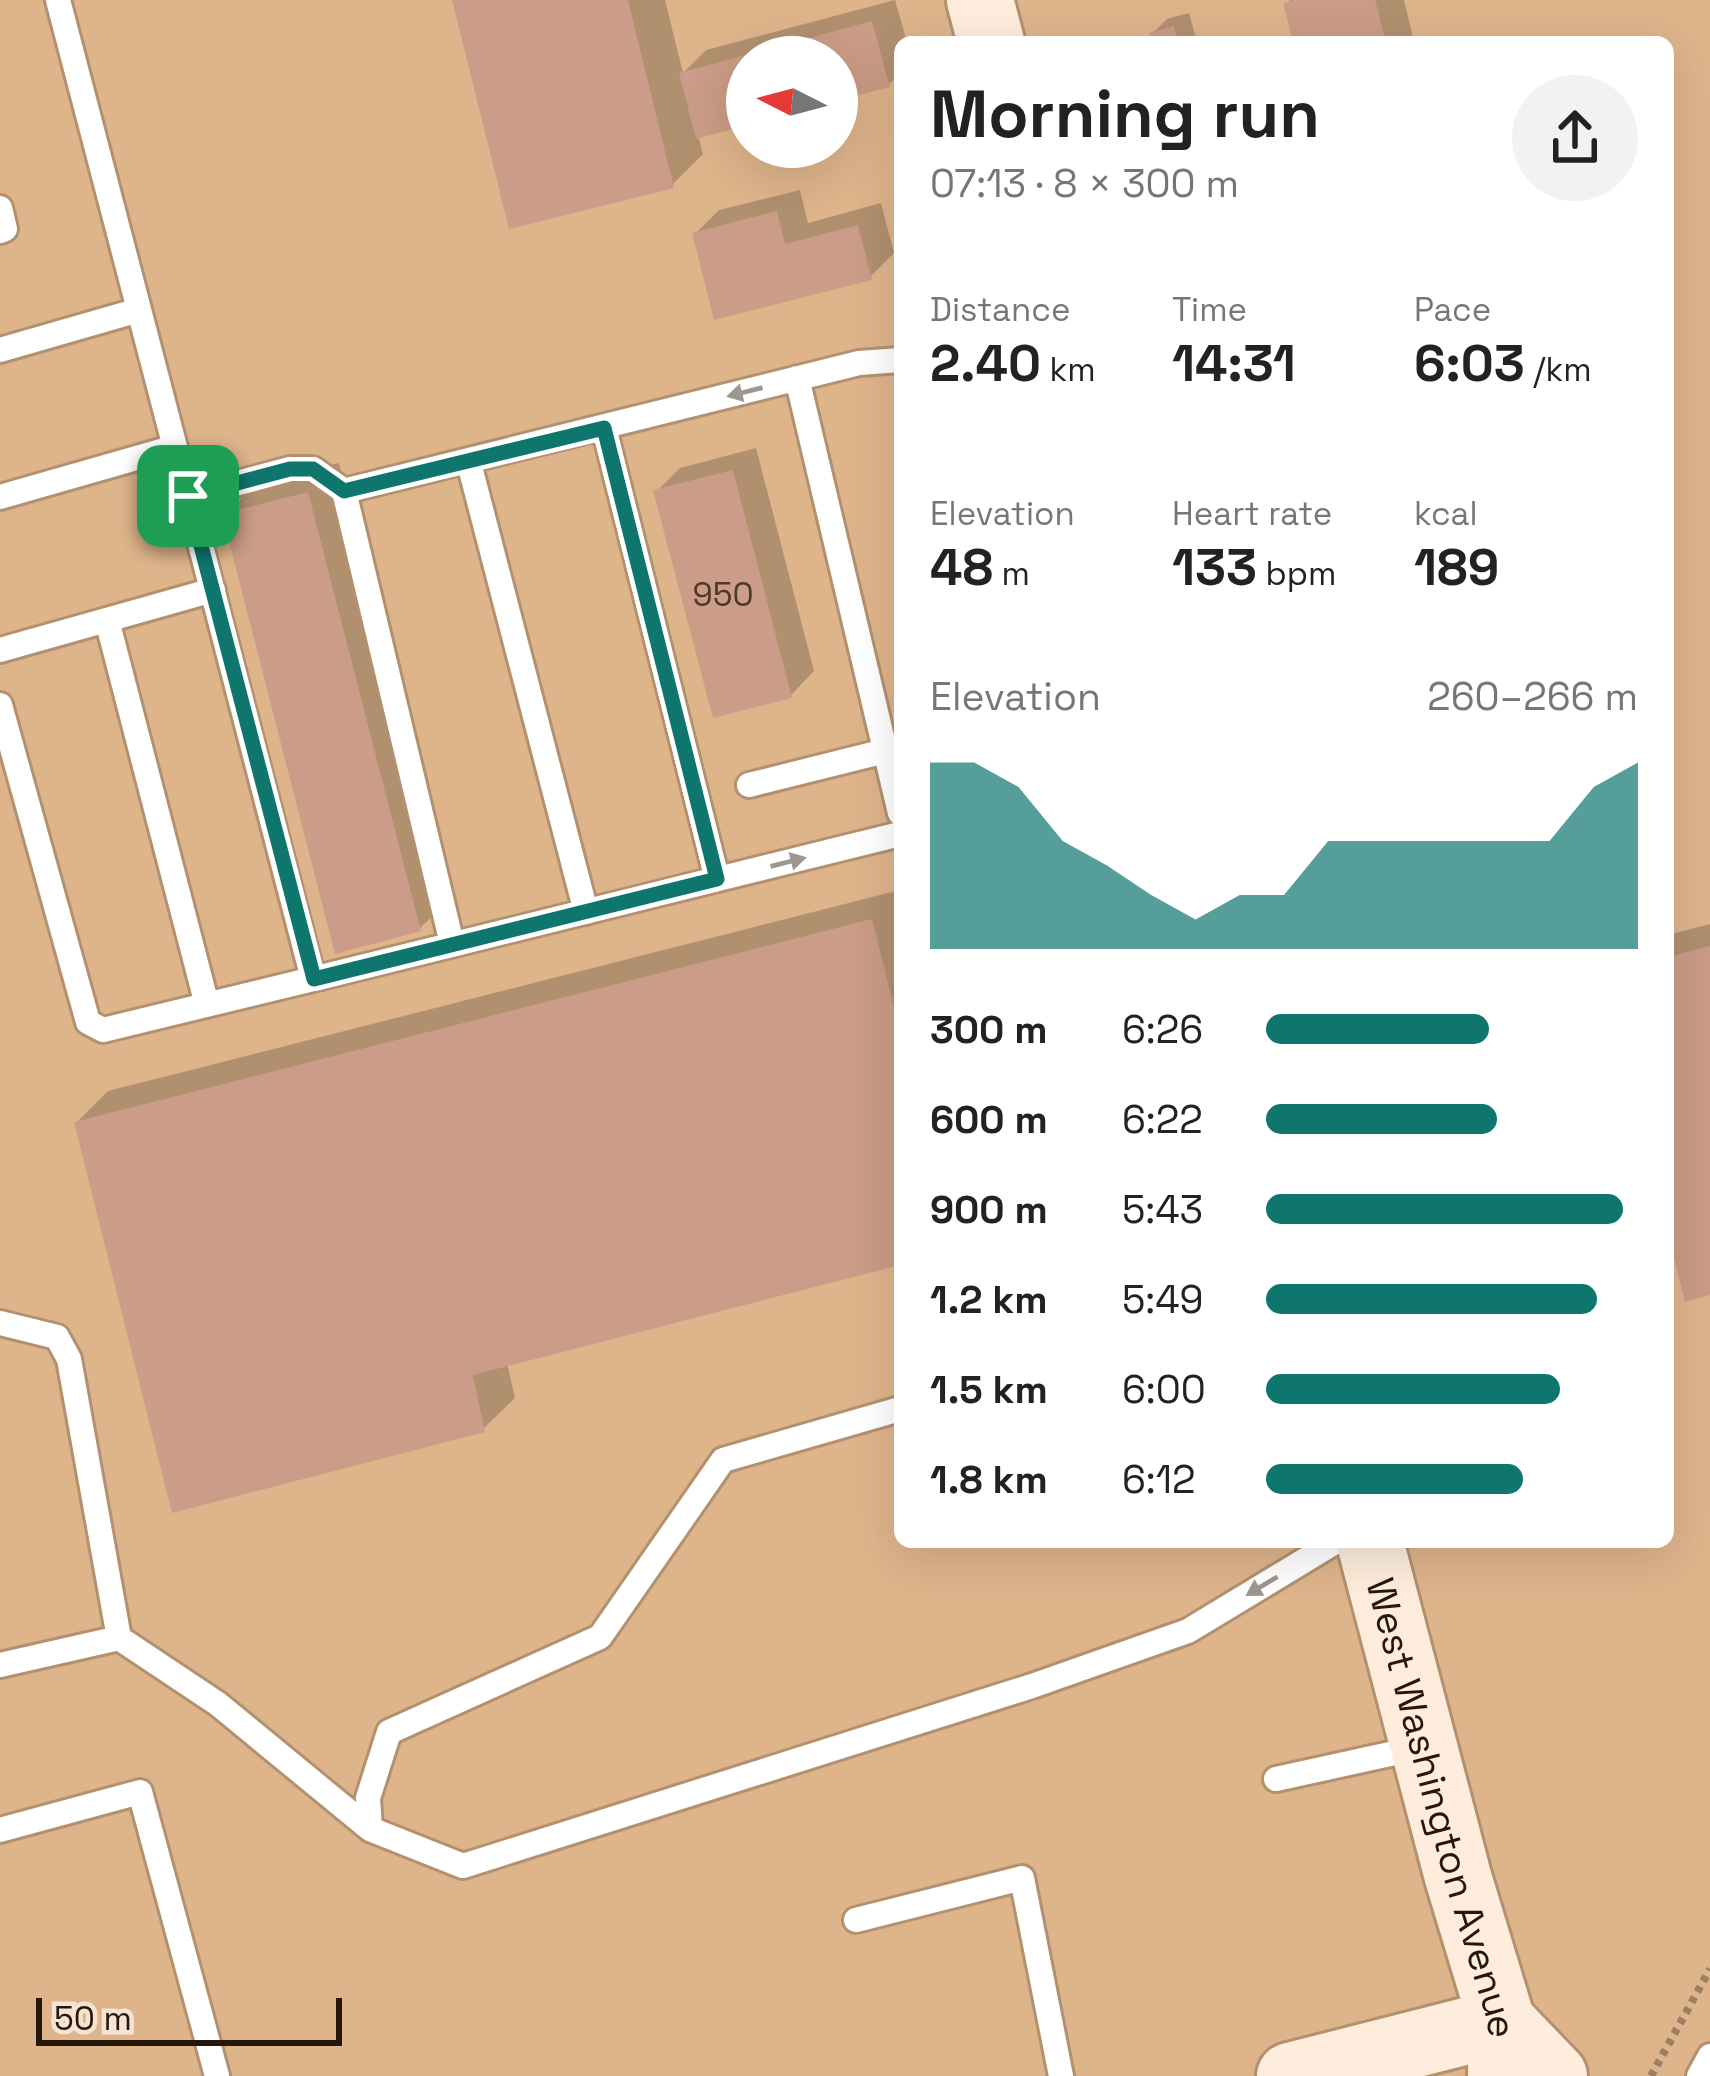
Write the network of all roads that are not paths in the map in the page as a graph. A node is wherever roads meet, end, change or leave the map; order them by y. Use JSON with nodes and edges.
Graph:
{"nodes":[{"id":1,"x":58,"y":0,"type":"edge"},
{"id":2,"x":980,"y":0,"type":"edge"},
{"id":3,"x":989,"y":36,"type":"edge"},
{"id":4,"x":0,"y":208,"type":"edge"},
{"id":5,"x":0,"y":231,"type":"edge"},
{"id":6,"x":139,"y":310,"type":"junction"},
{"id":7,"x":0,"y":350,"type":"edge"},
{"id":8,"x":894,"y":360,"type":"edge"},
{"id":9,"x":796,"y":378,"type":"junction"},
{"id":10,"x":604,"y":428,"type":"junction"},
{"id":11,"x":175,"y":447,"type":"junction"},
{"id":12,"x":469,"y":463,"type":"junction"},
{"id":13,"x":344,"y":491,"type":"junction"},
{"id":14,"x":188,"y":496,"type":"junction"},
{"id":15,"x":0,"y":497,"type":"edge"},
{"id":16,"x":213,"y":590,"type":"junction"},
{"id":17,"x":107,"y":620,"type":"junction"},
{"id":18,"x":0,"y":650,"type":"edge"},
{"id":19,"x":0,"y":705,"type":"edge"},
{"id":20,"x":885,"y":752,"type":"junction"},
{"id":21,"x":749,"y":785,"type":"dead end"},
{"id":22,"x":894,"y":789,"type":"edge"},
{"id":23,"x":894,"y":835,"type":"edge"},
{"id":24,"x":717,"y":879,"type":"junction"},
{"id":25,"x":586,"y":912,"type":"junction"},
{"id":26,"x":452,"y":944,"type":"junction"},
{"id":27,"x":314,"y":979,"type":"junction"},
{"id":28,"x":206,"y":1005,"type":"junction"},
{"id":29,"x":0,"y":1323,"type":"edge"},
{"id":30,"x":894,"y":1410,"type":"edge"},
{"id":31,"x":1325,"y":1548,"type":"edge"},
{"id":32,"x":1372,"y":1548,"type":"edge"},
{"id":33,"x":119,"y":1639,"type":"junction"},
{"id":34,"x":0,"y":1665,"type":"edge"},
{"id":35,"x":1424,"y":1747,"type":"junction"},
{"id":36,"x":1276,"y":1779,"type":"dead end"},
{"id":37,"x":0,"y":1829,"type":"edge"},
{"id":38,"x":370,"y":1829,"type":"junction"},
{"id":39,"x":856,"y":1920,"type":"dead end"},
{"id":40,"x":1710,"y":2056,"type":"edge"},
{"id":41,"x":1505,"y":2058,"type":"edge"},
{"id":42,"x":217,"y":2076,"type":"edge"},
{"id":43,"x":1061,"y":2076,"type":"edge"},
{"id":44,"x":1290,"y":2076,"type":"edge"},
{"id":45,"x":1554,"y":2076,"type":"edge"},
{"id":46,"x":1699,"y":2076,"type":"edge"}],
"edges":[{"from":1,"to":6,"type":"lane"},
{"from":2,"to":3,"type":"main road"},
{"from":4,"to":5,"type":"lane"},
{"from":6,"to":7,"type":"lane"},
{"from":6,"to":11,"type":"lane"},
{"from":8,"to":9,"type":"lane"},
{"from":9,"to":10,"type":"lane","one_way":true},
{"from":9,"to":20,"type":"lane"},
{"from":10,"to":12,"type":"lane"},
{"from":10,"to":24,"type":"lane"},
{"from":11,"to":14,"type":"lane"},
{"from":11,"to":15,"type":"lane"},
{"from":12,"to":13,"type":"lane"},
{"from":12,"to":25,"type":"lane"},
{"from":13,"to":14,"type":"lane"},
{"from":13,"to":26,"type":"lane"},
{"from":14,"to":16,"type":"lane"},
{"from":16,"to":17,"type":"lane"},
{"from":16,"to":27,"type":"lane"},
{"from":17,"to":18,"type":"lane"},
{"from":17,"to":28,"type":"lane"},
{"from":19,"to":28,"type":"lane"},
{"from":20,"to":21,"type":"lane"},
{"from":20,"to":22,"type":"lane"},
{"from":24,"to":23,"type":"lane","one_way":true},
{"from":24,"to":25,"type":"lane"},
{"from":25,"to":26,"type":"lane"},
{"from":26,"to":27,"type":"lane"},
{"from":27,"to":28,"type":"lane"},
{"from":29,"to":33,"type":"lane"},
{"from":30,"to":38,"type":"lane"},
{"from":31,"to":38,"type":"lane","one_way":true},
{"from":32,"to":35,"type":"main road","name":"West Washington Avenue"},
{"from":33,"to":34,"type":"lane"},
{"from":33,"to":38,"type":"lane"},
{"from":35,"to":36,"type":"lane"},
{"from":35,"to":41,"type":"main road","name":"West Washington Avenue"},
{"from":37,"to":42,"type":"lane"},
{"from":39,"to":43,"type":"lane"},
{"from":40,"to":46,"type":"lane"},
{"from":41,"to":44,"type":"main road"},
{"from":41,"to":45,"type":"main road"}]}
